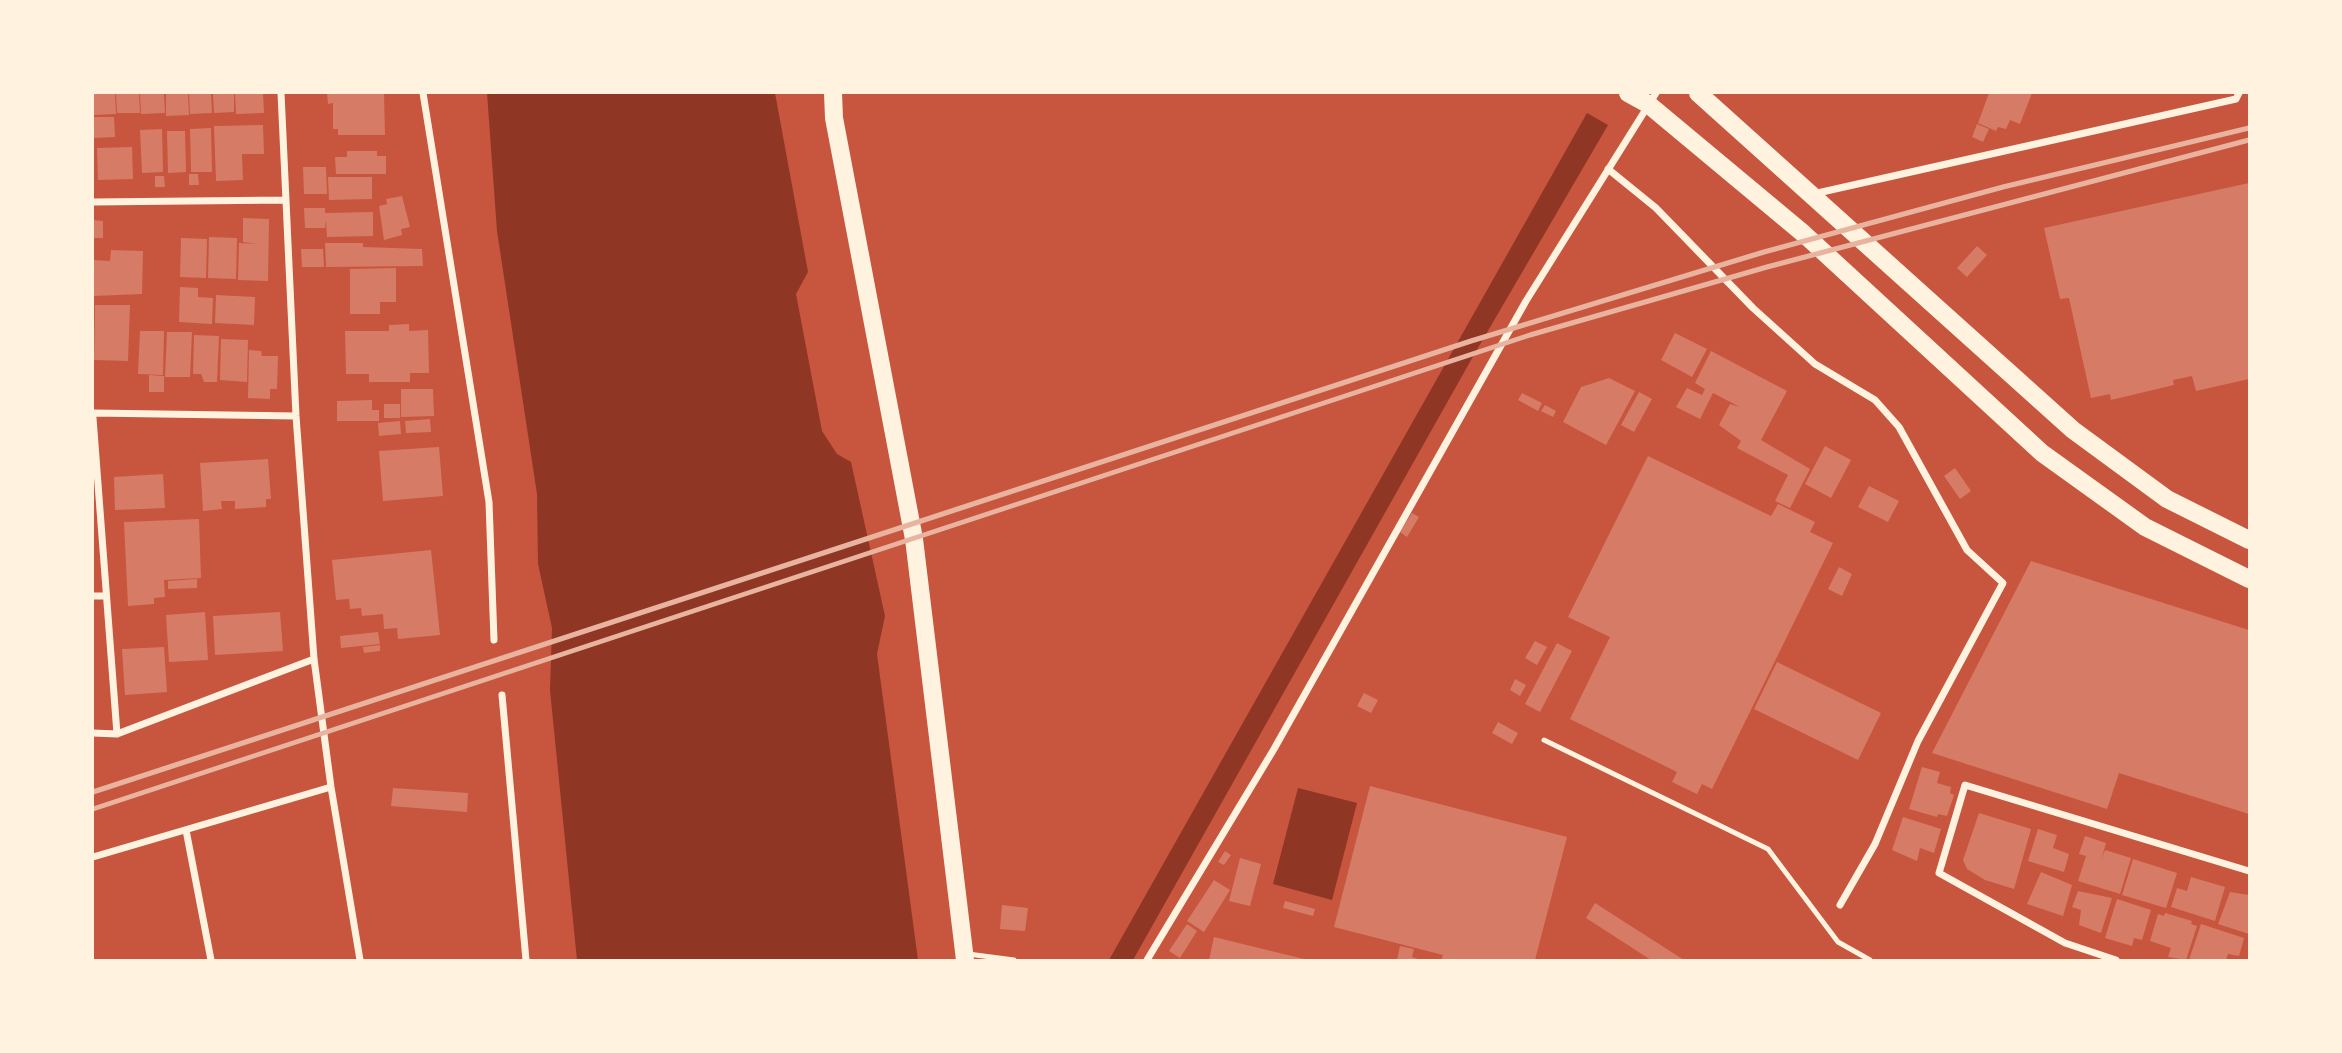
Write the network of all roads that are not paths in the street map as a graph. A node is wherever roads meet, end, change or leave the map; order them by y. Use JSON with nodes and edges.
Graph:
{"nodes":[{"id":1,"x":281,"y":93,"type":"edge"},
{"id":2,"x":423,"y":93,"type":"edge"},
{"id":3,"x":833,"y":93,"type":"edge"},
{"id":4,"x":1628,"y":93,"type":"edge"},
{"id":5,"x":1698,"y":93,"type":"edge"},
{"id":6,"x":2239,"y":93,"type":"edge"},
{"id":7,"x":1652,"y":98,"type":"edge"},
{"id":8,"x":1608,"y":169,"type":"junction"},
{"id":9,"x":1812,"y":194,"type":"junction"},
{"id":10,"x":286,"y":200,"type":"junction"},
{"id":11,"x":93,"y":202,"type":"edge"},
{"id":12,"x":93,"y":416,"type":"edge"},
{"id":13,"x":296,"y":416,"type":"junction"},
{"id":14,"x":2249,"y":540,"type":"edge"},
{"id":15,"x":2249,"y":579,"type":"edge"},
{"id":16,"x":93,"y":596,"type":"edge"},
{"id":17,"x":105,"y":596,"type":"junction"},
{"id":18,"x":494,"y":640,"type":"dead end"},
{"id":19,"x":314,"y":659,"type":"junction"},
{"id":20,"x":502,"y":695,"type":"dead end"},
{"id":21,"x":93,"y":733,"type":"edge"},
{"id":22,"x":117,"y":734,"type":"junction"},
{"id":23,"x":1544,"y":740,"type":"dead end"},
{"id":24,"x":331,"y":788,"type":"junction"},
{"id":25,"x":186,"y":830,"type":"junction"},
{"id":26,"x":93,"y":858,"type":"edge"},
{"id":27,"x":2249,"y":871,"type":"edge"},
{"id":28,"x":1840,"y":905,"type":"dead end"},
{"id":29,"x":964,"y":957,"type":"edge"},
{"id":30,"x":211,"y":960,"type":"edge"},
{"id":31,"x":360,"y":960,"type":"edge"},
{"id":32,"x":526,"y":960,"type":"edge"},
{"id":33,"x":1014,"y":960,"type":"edge"},
{"id":34,"x":1147,"y":960,"type":"edge"},
{"id":35,"x":1870,"y":960,"type":"edge"},
{"id":36,"x":2116,"y":960,"type":"edge"}],
"edges":[{"from":1,"to":10,"type":"street"},
{"from":2,"to":18,"type":"street"},
{"from":3,"to":29,"type":"main road"},
{"from":4,"to":7,"type":"main road"},
{"from":5,"to":9,"type":"main road"},
{"from":6,"to":9,"type":"street"},
{"from":7,"to":8,"type":"street"},
{"from":7,"to":15,"type":"main road"},
{"from":8,"to":28,"type":"street"},
{"from":8,"to":34,"type":"street"},
{"from":9,"to":14,"type":"main road"},
{"from":10,"to":11,"type":"street"},
{"from":10,"to":13,"type":"street"},
{"from":12,"to":13,"type":"street"},
{"from":12,"to":17,"type":"street"},
{"from":13,"to":19,"type":"street"},
{"from":16,"to":17,"type":"street"},
{"from":17,"to":22,"type":"street"},
{"from":19,"to":22,"type":"street"},
{"from":19,"to":24,"type":"street"},
{"from":20,"to":32,"type":"street"},
{"from":21,"to":22,"type":"street"},
{"from":23,"to":35,"type":"lane"},
{"from":24,"to":25,"type":"street"},
{"from":24,"to":31,"type":"street"},
{"from":25,"to":26,"type":"street"},
{"from":25,"to":30,"type":"street"},
{"from":27,"to":36,"type":"street"},
{"from":29,"to":33,"type":"lane"}]}
